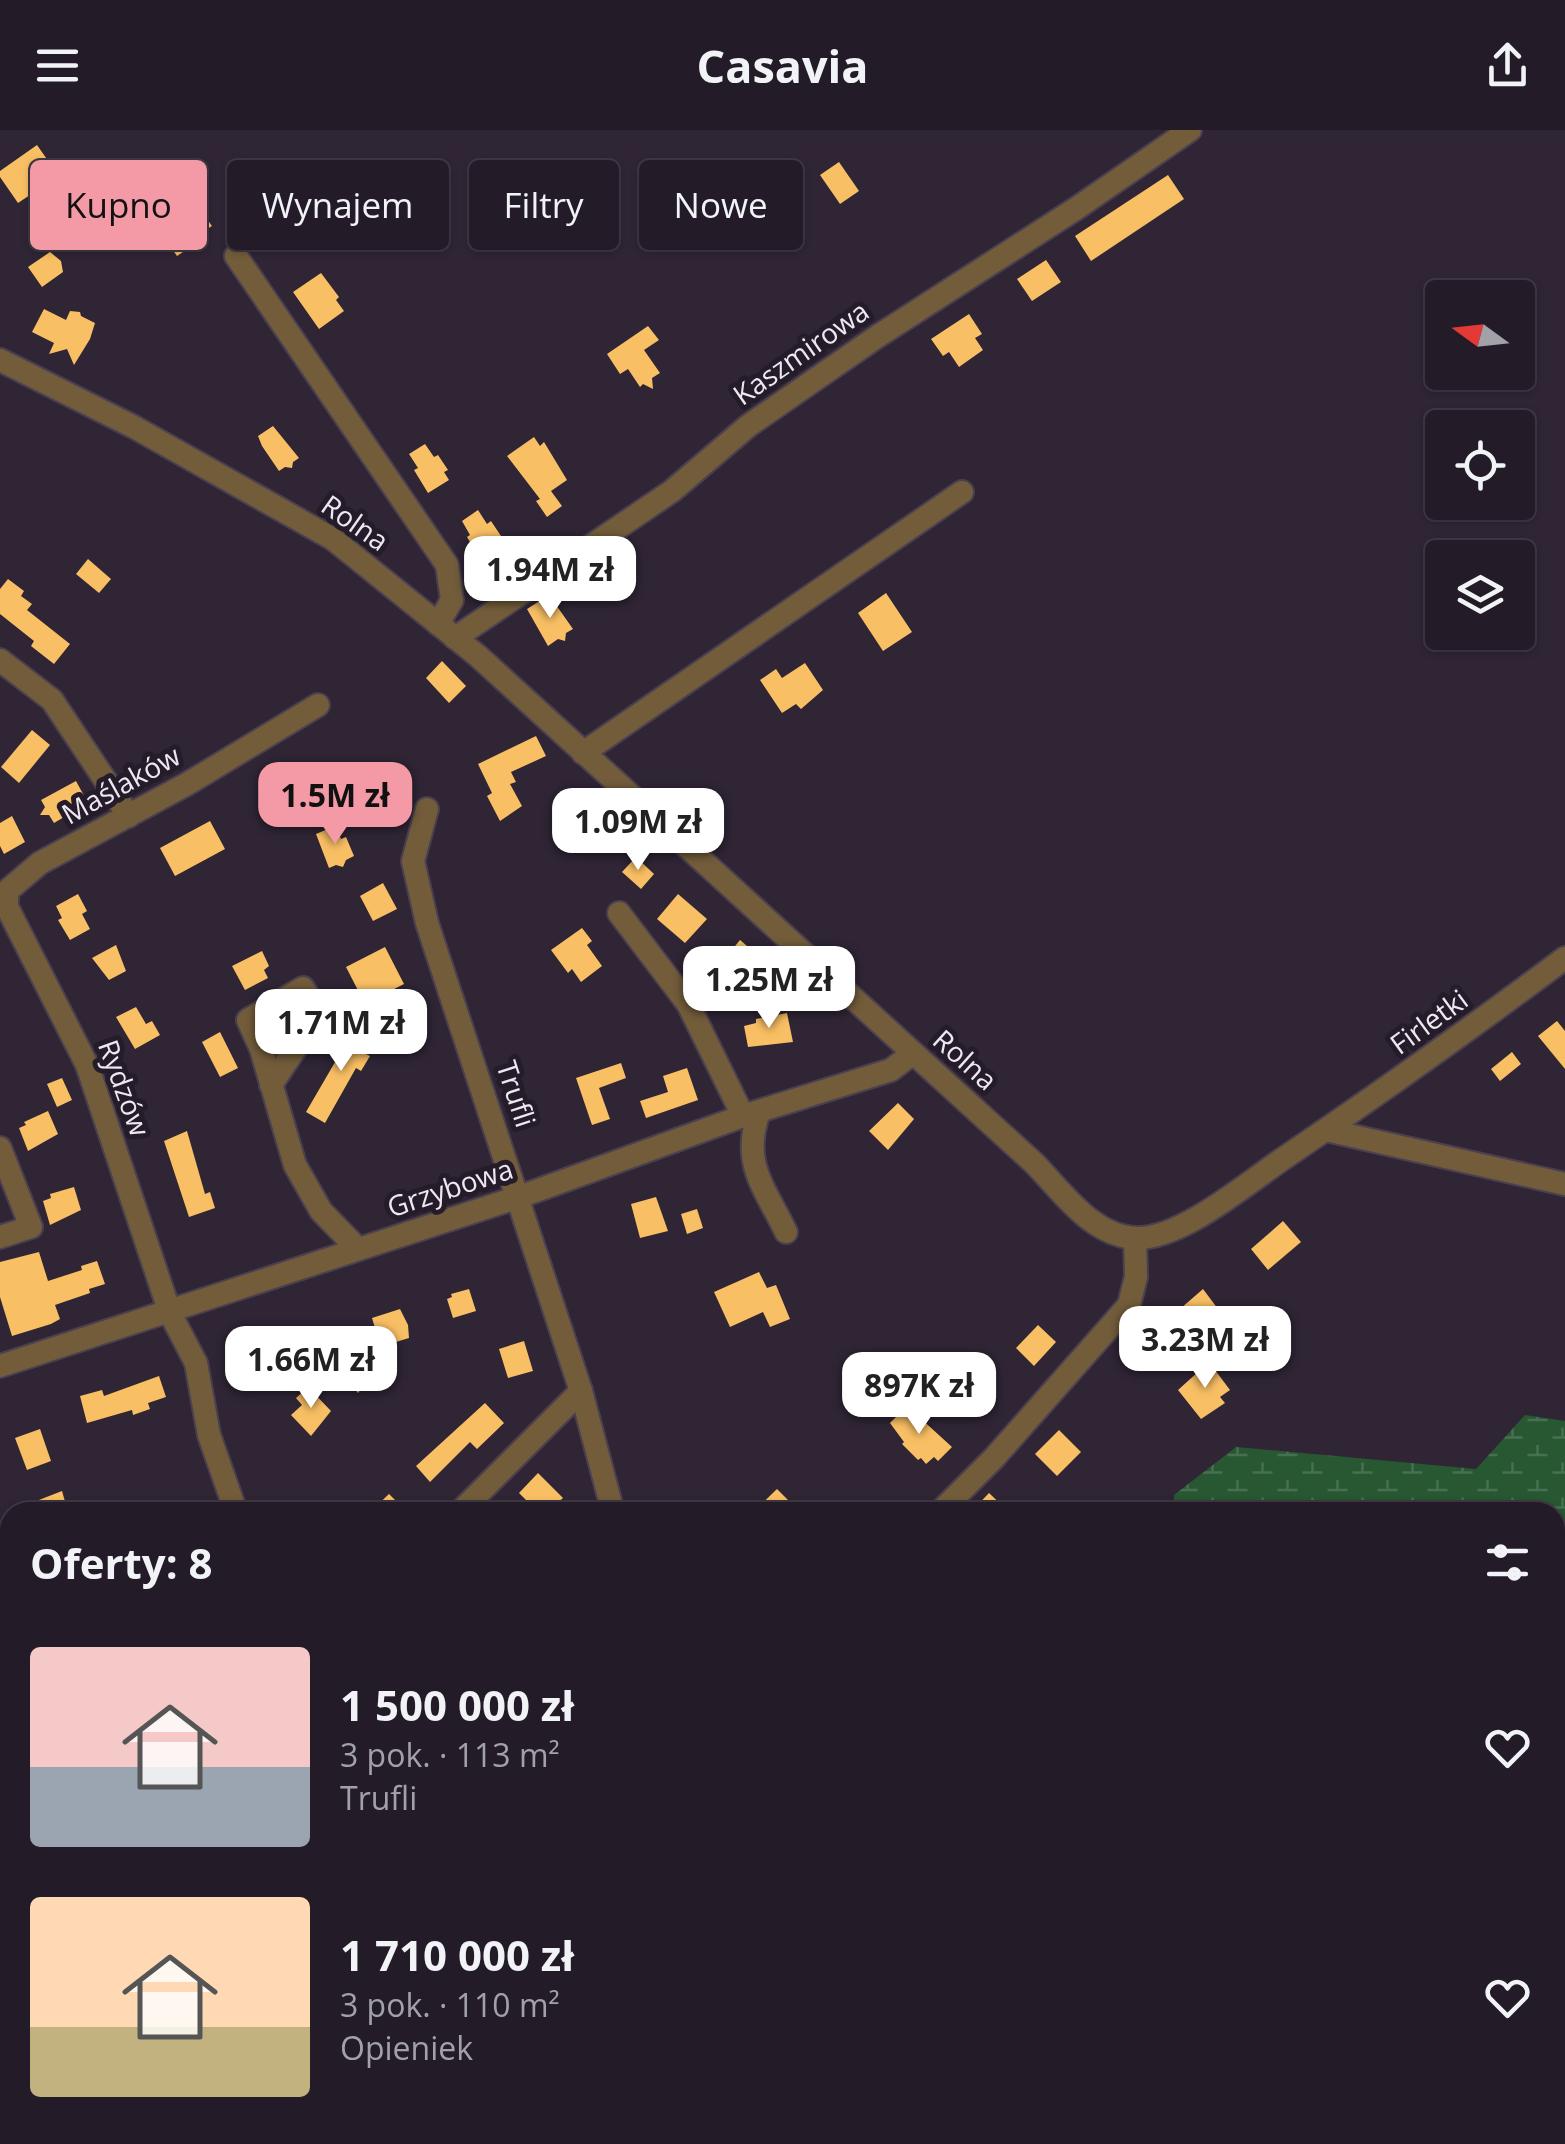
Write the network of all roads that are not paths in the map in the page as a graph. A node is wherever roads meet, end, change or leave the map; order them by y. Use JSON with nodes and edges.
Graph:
{"nodes":[{"id":1,"x":1190,"y":130,"type":"edge"},
{"id":2,"x":236,"y":256,"type":"dead end"},
{"id":3,"x":0,"y":360,"type":"edge"},
{"id":4,"x":962,"y":492,"type":"dead end"},
{"id":5,"x":446,"y":631,"type":"junction"},
{"id":6,"x":0,"y":660,"type":"edge"},
{"id":7,"x":318,"y":705,"type":"dead end"},
{"id":8,"x":584,"y":753,"type":"junction"},
{"id":9,"x":428,"y":809,"type":"dead end"},
{"id":10,"x":128,"y":816,"type":"junction"},
{"id":11,"x":5,"y":902,"type":"edge"},
{"id":12,"x":619,"y":912,"type":"dead end"},
{"id":13,"x":1565,"y":958,"type":"edge"},
{"id":14,"x":913,"y":1053,"type":"junction"},
{"id":15,"x":271,"y":1085,"type":"dead end"},
{"id":16,"x":751,"y":1114,"type":"junction"},
{"id":17,"x":709,"y":1129,"type":"junction"},
{"id":18,"x":1326,"y":1130,"type":"junction"},
{"id":19,"x":0,"y":1148,"type":"edge"},
{"id":20,"x":751,"y":1161,"type":"junction"},
{"id":21,"x":1565,"y":1184,"type":"edge"},
{"id":22,"x":519,"y":1197,"type":"junction"},
{"id":23,"x":786,"y":1232,"type":"dead end"},
{"id":24,"x":0,"y":1237,"type":"edge"},
{"id":25,"x":1135,"y":1238,"type":"junction"},
{"id":26,"x":358,"y":1250,"type":"junction"},
{"id":27,"x":170,"y":1313,"type":"junction"},
{"id":28,"x":0,"y":1366,"type":"edge"},
{"id":29,"x":581,"y":1391,"type":"junction"},
{"id":30,"x":232,"y":1502,"type":"edge"},
{"id":31,"x":470,"y":1502,"type":"edge"},
{"id":32,"x":610,"y":1502,"type":"edge"},
{"id":33,"x":950,"y":1502,"type":"edge"}],
"edges":[{"from":1,"to":5,"type":"street","name":"Kaszmirowa"},
{"from":2,"to":5,"type":"street"},
{"from":3,"to":5,"type":"street","name":"Rolna"},
{"from":4,"to":8,"type":"street"},
{"from":5,"to":8,"type":"street","name":"Rolna"},
{"from":6,"to":10,"type":"street"},
{"from":7,"to":10,"type":"street","name":"Maślaków"},
{"from":8,"to":14,"type":"street","name":"Rolna"},
{"from":9,"to":22,"type":"street","name":"Trufli"},
{"from":10,"to":11,"type":"street","name":"Maślaków"},
{"from":11,"to":27,"type":"street","name":"Rydzów"},
{"from":12,"to":16,"type":"street"},
{"from":13,"to":18,"type":"street","name":"Firletki"},
{"from":14,"to":16,"type":"street","name":"Grzybowa"},
{"from":14,"to":25,"type":"street","name":"Rolna"},
{"from":15,"to":26,"type":"street"},
{"from":16,"to":17,"type":"street","name":"Grzybowa"},
{"from":16,"to":20,"type":"street"},
{"from":17,"to":20,"type":"street"},
{"from":17,"to":22,"type":"street","name":"Grzybowa"},
{"from":18,"to":21,"type":"street"},
{"from":18,"to":25,"type":"street"},
{"from":19,"to":24,"type":"street"},
{"from":20,"to":23,"type":"street"},
{"from":22,"to":26,"type":"street","name":"Grzybowa"},
{"from":22,"to":29,"type":"street","name":"Trufli"},
{"from":25,"to":33,"type":"street"},
{"from":26,"to":27,"type":"street","name":"Grzybowa"},
{"from":27,"to":28,"type":"street","name":"Grzybowa"},
{"from":27,"to":30,"type":"street","name":"Rydzów"},
{"from":29,"to":31,"type":"street"},
{"from":29,"to":32,"type":"street","name":"Trufli"}]}
